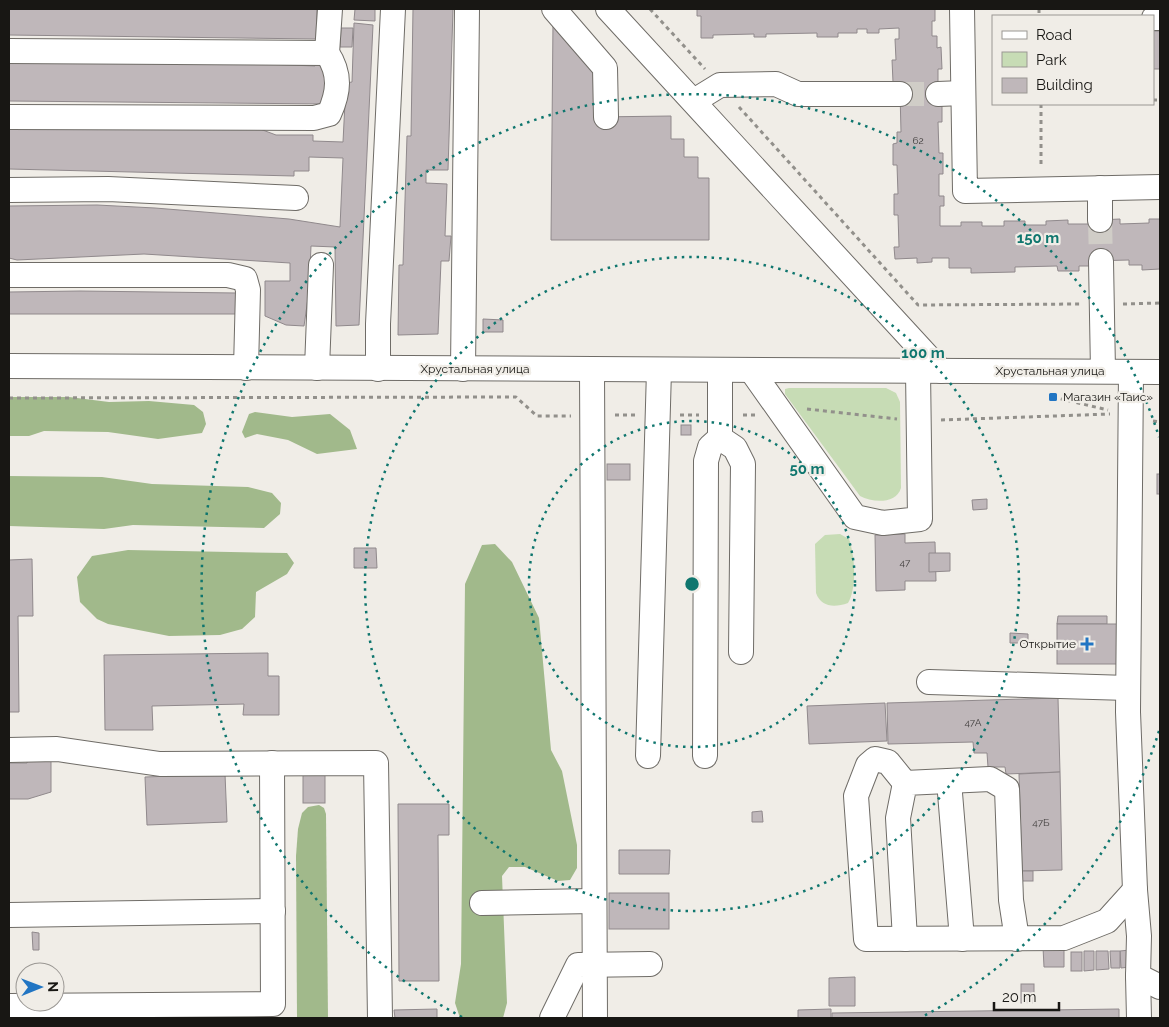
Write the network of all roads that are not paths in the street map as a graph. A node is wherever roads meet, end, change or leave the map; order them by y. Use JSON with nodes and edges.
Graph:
{"nodes":[{"id":1,"x":330,"y":9,"type":"edge"},
{"id":2,"x":393,"y":9,"type":"edge"},
{"id":3,"x":467,"y":9,"type":"edge"},
{"id":4,"x":554,"y":9,"type":"edge"},
{"id":5,"x":608,"y":9,"type":"edge"},
{"id":6,"x":962,"y":9,"type":"edge"},
{"id":7,"x":9,"y":51,"type":"edge"},
{"id":8,"x":327,"y":53,"type":"junction"},
{"id":9,"x":963,"y":93,"type":"junction"},
{"id":10,"x":900,"y":94,"type":"tunnel mouth"},
{"id":11,"x":938,"y":94,"type":"tunnel mouth"},
{"id":12,"x":694,"y":101,"type":"junction"},
{"id":13,"x":9,"y":117,"type":"edge"},
{"id":14,"x":606,"y":117,"type":"dead end"},
{"id":15,"x":1160,"y":187,"type":"edge"},
{"id":16,"x":1100,"y":188,"type":"junction"},
{"id":17,"x":9,"y":190,"type":"edge"},
{"id":18,"x":296,"y":198,"type":"dead end"},
{"id":19,"x":1100,"y":220,"type":"tunnel mouth"},
{"id":20,"x":1101,"y":261,"type":"tunnel mouth"},
{"id":21,"x":321,"y":265,"type":"dead end"},
{"id":22,"x":9,"y":275,"type":"edge"},
{"id":23,"x":9,"y":366,"type":"edge"},
{"id":24,"x":246,"y":368,"type":"junction"},
{"id":25,"x":317,"y":368,"type":"junction"},
{"id":26,"x":378,"y":368,"type":"junction"},
{"id":27,"x":463,"y":369,"type":"junction"},
{"id":28,"x":592,"y":370,"type":"junction"},
{"id":29,"x":659,"y":370,"type":"junction"},
{"id":30,"x":720,"y":370,"type":"junction"},
{"id":31,"x":751,"y":370,"type":"junction"},
{"id":32,"x":929,"y":371,"type":"junction"},
{"id":33,"x":1103,"y":371,"type":"junction"},
{"id":34,"x":1131,"y":372,"type":"junction"},
{"id":35,"x":1160,"y":372,"type":"edge"},
{"id":36,"x":720,"y":438,"type":"junction"},
{"id":37,"x":741,"y":652,"type":"dead end"},
{"id":38,"x":929,"y":682,"type":"dead end"},
{"id":39,"x":1128,"y":688,"type":"junction"},
{"id":40,"x":9,"y":750,"type":"edge"},
{"id":41,"x":648,"y":756,"type":"dead end"},
{"id":42,"x":706,"y":756,"type":"dead end"},
{"id":43,"x":272,"y":763,"type":"junction"},
{"id":44,"x":949,"y":781,"type":"junction"},
{"id":45,"x":905,"y":783,"type":"junction"},
{"id":46,"x":1134,"y":890,"type":"junction"},
{"id":47,"x":594,"y":901,"type":"junction"},
{"id":48,"x":482,"y":903,"type":"dead end"},
{"id":49,"x":273,"y":911,"type":"junction"},
{"id":50,"x":9,"y":915,"type":"edge"},
{"id":51,"x":1018,"y":938,"type":"junction"},
{"id":52,"x":906,"y":939,"type":"junction"},
{"id":53,"x":962,"y":939,"type":"junction"},
{"id":54,"x":650,"y":964,"type":"dead end"},
{"id":55,"x":594,"y":965,"type":"junction"},
{"id":56,"x":1138,"y":976,"type":"junction"},
{"id":57,"x":1160,"y":987,"type":"edge"},
{"id":58,"x":9,"y":1006,"type":"edge"},
{"id":59,"x":380,"y":1018,"type":"edge"},
{"id":60,"x":552,"y":1018,"type":"edge"},
{"id":61,"x":595,"y":1018,"type":"edge"},
{"id":62,"x":1139,"y":1018,"type":"edge"}],
"edges":[{"from":1,"to":8,"type":"street"},
{"from":2,"to":26,"type":"street"},
{"from":3,"to":27,"type":"street"},
{"from":4,"to":14,"type":"street"},
{"from":5,"to":12,"type":"street"},
{"from":6,"to":9,"type":"street"},
{"from":7,"to":8,"type":"street"},
{"from":8,"to":13,"type":"street"},
{"from":9,"to":11,"type":"street"},
{"from":9,"to":16,"type":"street"},
{"from":10,"to":12,"type":"street"},
{"from":12,"to":32,"type":"street"},
{"from":15,"to":16,"type":"street"},
{"from":16,"to":19,"type":"street"},
{"from":17,"to":18,"type":"street"},
{"from":20,"to":33,"type":"street"},
{"from":21,"to":25,"type":"street"},
{"from":22,"to":24,"type":"street"},
{"from":23,"to":24,"type":"street","name":"Хрустальная улица"},
{"from":24,"to":25,"type":"street","name":"Хрустальная улица"},
{"from":25,"to":26,"type":"street","name":"Хрустальная улица"},
{"from":26,"to":27,"type":"street","name":"Хрустальная улица"},
{"from":27,"to":28,"type":"street","name":"Хрустальная улица"},
{"from":28,"to":29,"type":"street","name":"Хрустальная улица"},
{"from":28,"to":47,"type":"street"},
{"from":29,"to":30,"type":"street","name":"Хрустальная улица"},
{"from":29,"to":41,"type":"street"},
{"from":30,"to":31,"type":"street","name":"Хрустальная улица"},
{"from":30,"to":36,"type":"street"},
{"from":31,"to":32,"type":"street","name":"Хрустальная улица"},
{"from":31,"to":32,"type":"street"},
{"from":32,"to":33,"type":"street","name":"Хрустальная улица"},
{"from":33,"to":34,"type":"street","name":"Хрустальная улица"},
{"from":34,"to":35,"type":"street","name":"Хрустальная улица"},
{"from":34,"to":39,"type":"street"},
{"from":36,"to":37,"type":"street"},
{"from":36,"to":42,"type":"street"},
{"from":38,"to":39,"type":"street"},
{"from":39,"to":46,"type":"street"},
{"from":40,"to":43,"type":"street"},
{"from":43,"to":49,"type":"street"},
{"from":43,"to":59,"type":"street"},
{"from":44,"to":45,"type":"street"},
{"from":44,"to":51,"type":"street"},
{"from":44,"to":53,"type":"street"},
{"from":45,"to":52,"type":"street"},
{"from":45,"to":52,"type":"street"},
{"from":46,"to":51,"type":"street"},
{"from":46,"to":56,"type":"street"},
{"from":47,"to":48,"type":"street"},
{"from":47,"to":55,"type":"street"},
{"from":49,"to":50,"type":"street"},
{"from":49,"to":58,"type":"street"},
{"from":51,"to":53,"type":"street"},
{"from":52,"to":53,"type":"street"},
{"from":54,"to":55,"type":"street"},
{"from":55,"to":60,"type":"street"},
{"from":55,"to":61,"type":"street"},
{"from":56,"to":57,"type":"street"},
{"from":56,"to":62,"type":"street"}]}
